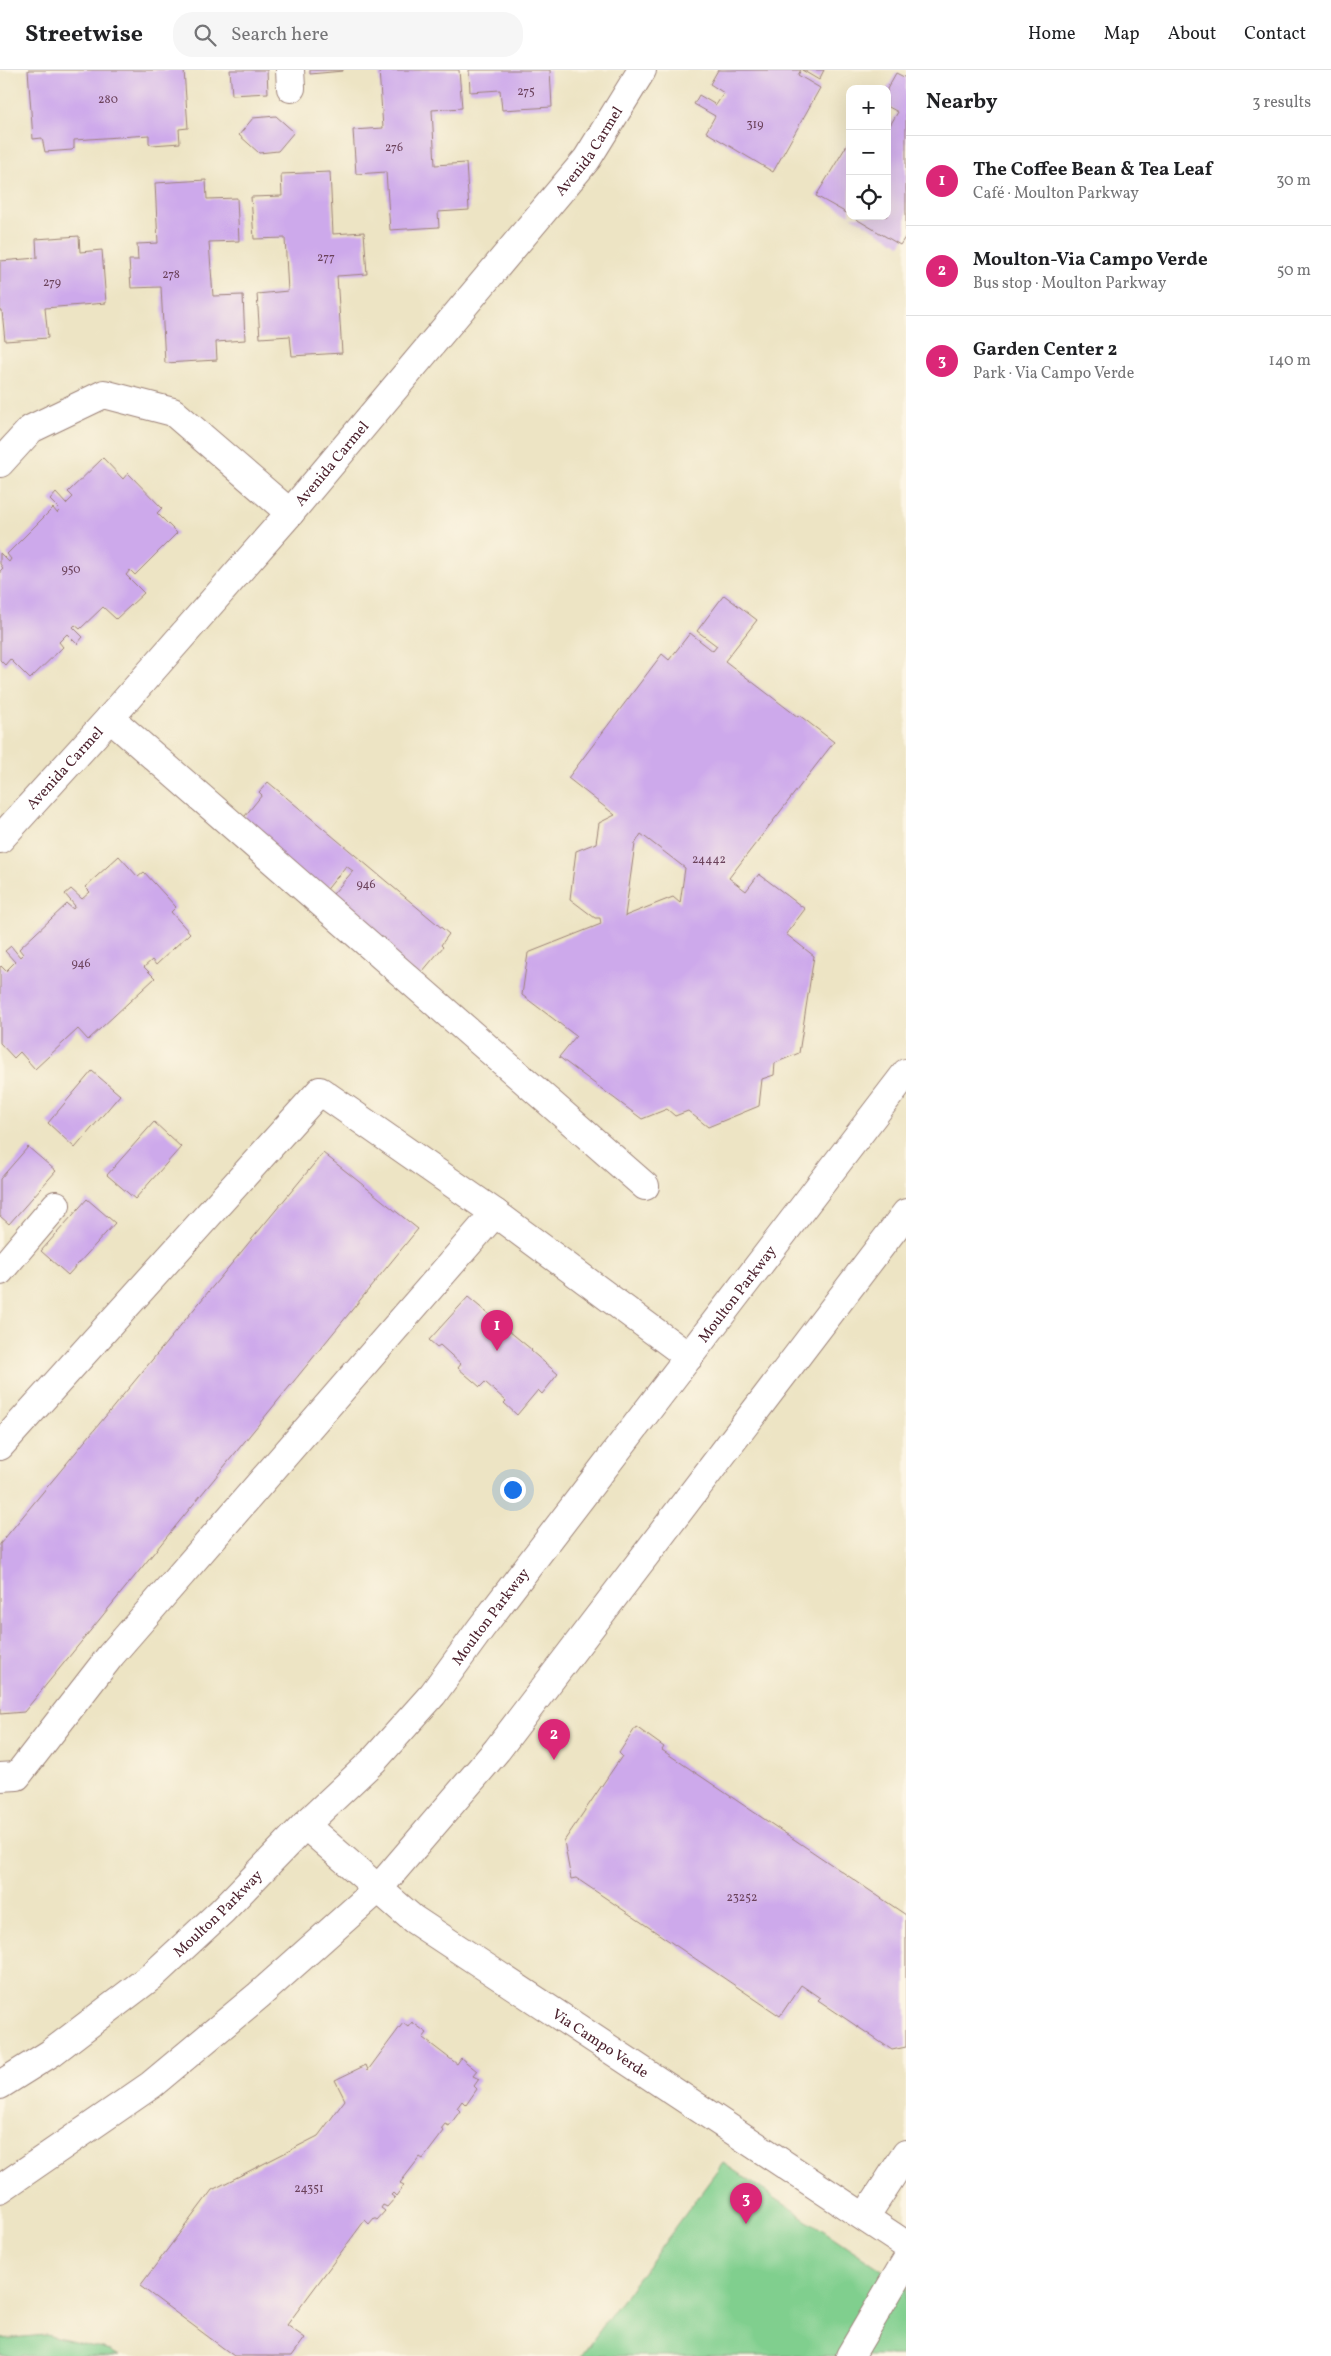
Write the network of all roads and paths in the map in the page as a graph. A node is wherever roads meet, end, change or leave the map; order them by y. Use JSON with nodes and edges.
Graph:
{"nodes":[{"id":1,"x":642,"y":70,"type":"edge"},
{"id":2,"x":0,"y":463,"type":"edge"},
{"id":3,"x":290,"y":513,"type":"junction"},
{"id":4,"x":110,"y":718,"type":"junction"},
{"id":5,"x":0,"y":840,"type":"edge"},
{"id":6,"x":906,"y":1073,"type":"edge"},
{"id":7,"x":645,"y":1186,"type":"dead end"},
{"id":8,"x":56,"y":1205,"type":"dead end"},
{"id":9,"x":906,"y":1213,"type":"edge"},
{"id":10,"x":495,"y":1214,"type":"junction"},
{"id":11,"x":0,"y":1271,"type":"edge"},
{"id":12,"x":689,"y":1357,"type":"junction"},
{"id":13,"x":0,"y":1446,"type":"edge"},
{"id":14,"x":0,"y":1777,"type":"edge"},
{"id":15,"x":305,"y":1825,"type":"junction"},
{"id":16,"x":378,"y":1889,"type":"junction"},
{"id":17,"x":0,"y":2085,"type":"edge"},
{"id":18,"x":906,"y":2154,"type":"edge"},
{"id":19,"x":0,"y":2189,"type":"edge"},
{"id":20,"x":864,"y":2217,"type":"junction"},
{"id":21,"x":906,"y":2245,"type":"edge"},
{"id":22,"x":906,"y":2261,"type":"edge"},
{"id":23,"x":850,"y":2356,"type":"edge"}],
"edges":[{"from":1,"to":3,"type":"main road","name":"Avenida Carmel"},
{"from":2,"to":3,"type":"main road"},
{"from":3,"to":4,"type":"main road","name":"Avenida Carmel"},
{"from":4,"to":5,"type":"main road","name":"Avenida Carmel"},
{"from":4,"to":7,"type":"main road"},
{"from":6,"to":12,"type":"main road","name":"Moulton Parkway"},
{"from":8,"to":11,"type":"main road"},
{"from":9,"to":16,"type":"main road"},
{"from":10,"to":12,"type":"main road"},
{"from":10,"to":13,"type":"main road"},
{"from":10,"to":14,"type":"main road"},
{"from":12,"to":15,"type":"main road","name":"Moulton Parkway"},
{"from":15,"to":16,"type":"main road","name":"Via Campo Verde"},
{"from":15,"to":17,"type":"main road","name":"Moulton Parkway"},
{"from":16,"to":19,"type":"main road"},
{"from":16,"to":20,"type":"main road","name":"Via Campo Verde"},
{"from":18,"to":20,"type":"main road"},
{"from":20,"to":21,"type":"main road","name":"Via Campo Verde"},
{"from":22,"to":23,"type":"main road"}]}
